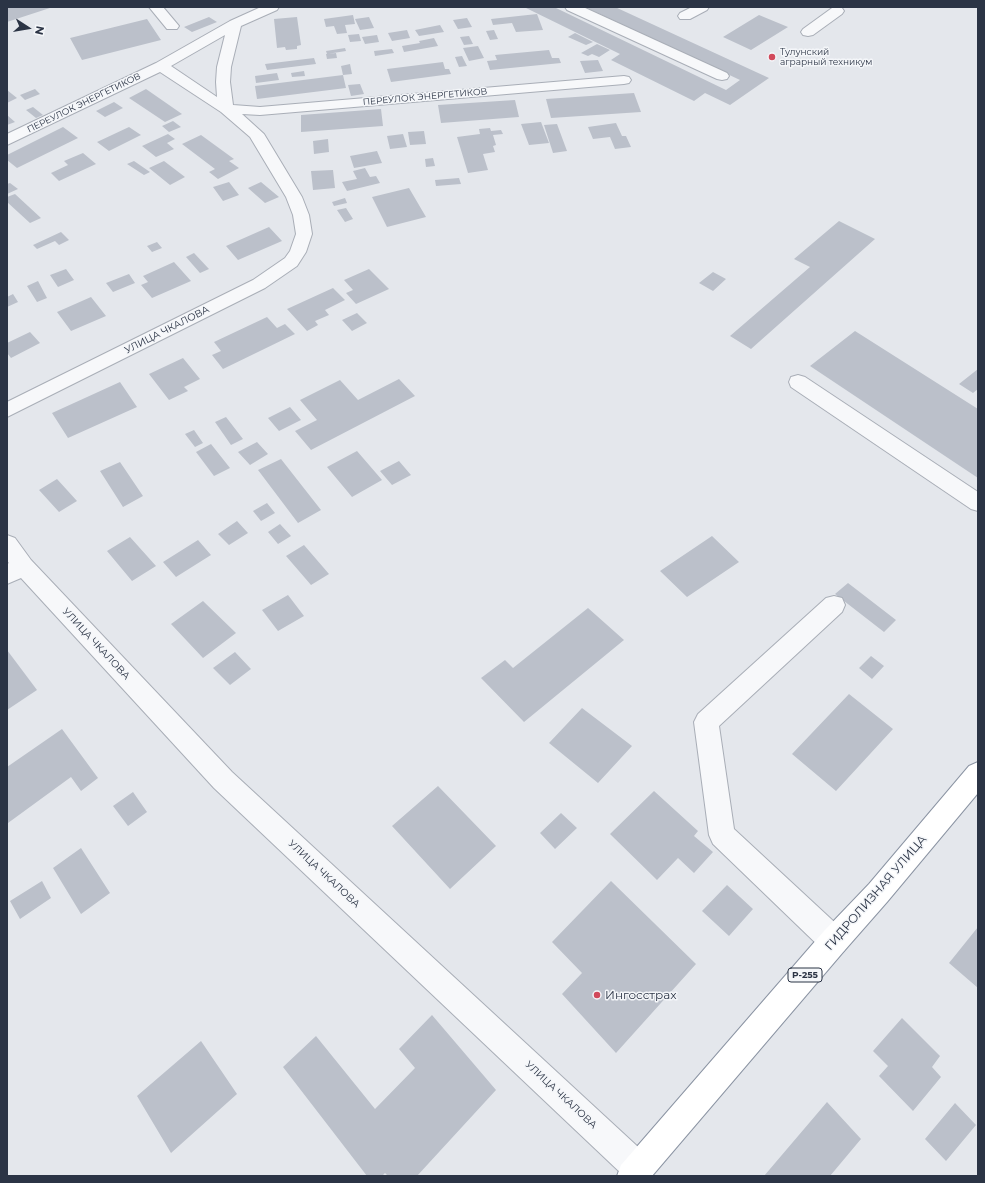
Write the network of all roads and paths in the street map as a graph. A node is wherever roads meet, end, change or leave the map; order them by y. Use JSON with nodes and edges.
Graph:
{"nodes":[{"id":1,"x":156,"y":7,"type":"edge"},
{"id":2,"x":272,"y":7,"type":"edge"},
{"id":3,"x":572,"y":7,"type":"edge"},
{"id":4,"x":702,"y":7,"type":"edge"},
{"id":5,"x":836,"y":8,"type":"edge"},
{"id":6,"x":685,"y":16,"type":"dead end"},
{"id":7,"x":235,"y":24,"type":"junction"},
{"id":8,"x":172,"y":26,"type":"dead end"},
{"id":9,"x":808,"y":32,"type":"dead end"},
{"id":10,"x":161,"y":66,"type":"junction"},
{"id":11,"x":722,"y":76,"type":"dead end"},
{"id":12,"x":624,"y":80,"type":"dead end"},
{"id":13,"x":226,"y":109,"type":"junction"},
{"id":14,"x":7,"y":140,"type":"edge"},
{"id":15,"x":798,"y":382,"type":"dead end"},
{"id":16,"x":7,"y":410,"type":"edge"},
{"id":17,"x":978,"y":503,"type":"edge"},
{"id":18,"x":7,"y":544,"type":"edge"},
{"id":19,"x":15,"y":570,"type":"edge"},
{"id":20,"x":834,"y":605,"type":"dead end"},
{"id":21,"x":978,"y":774,"type":"edge"},
{"id":22,"x":834,"y":941,"type":"junction"},
{"id":23,"x":635,"y":1172,"type":"edge"}],
"edges":[{"from":1,"to":8,"type":"street"},
{"from":2,"to":7,"type":"street","name":"ПЕРЕУЛОК ЭНЕРГЕТИКОВ"},
{"from":3,"to":11,"type":"street"},
{"from":4,"to":6,"type":"street"},
{"from":5,"to":9,"type":"street"},
{"from":7,"to":10,"type":"street","name":"ПЕРЕУЛОК ЭНЕРГЕТИКОВ"},
{"from":7,"to":13,"type":"street"},
{"from":10,"to":13,"type":"street"},
{"from":10,"to":14,"type":"street","name":"ПЕРЕУЛОК ЭНЕРГЕТИКОВ"},
{"from":12,"to":13,"type":"street","name":"ПЕРЕУЛОК ЭНЕРГЕТИКОВ"},
{"from":13,"to":16,"type":"street","name":"УЛИЦА ЧКАЛОВА"},
{"from":15,"to":17,"type":"street"},
{"from":18,"to":19,"type":"street","name":"УЛИЦА ЧКАЛОВА"},
{"from":19,"to":23,"type":"street","name":"УЛИЦА ЧКАЛОВА"},
{"from":20,"to":22,"type":"street"},
{"from":21,"to":22,"type":"highway","name":"ГИДРОЛИЗНАЯ УЛИЦА","number":"Р-255"},
{"from":22,"to":23,"type":"highway","name":"ГИДРОЛИЗНАЯ УЛИЦА","number":"Р-255"}]}
